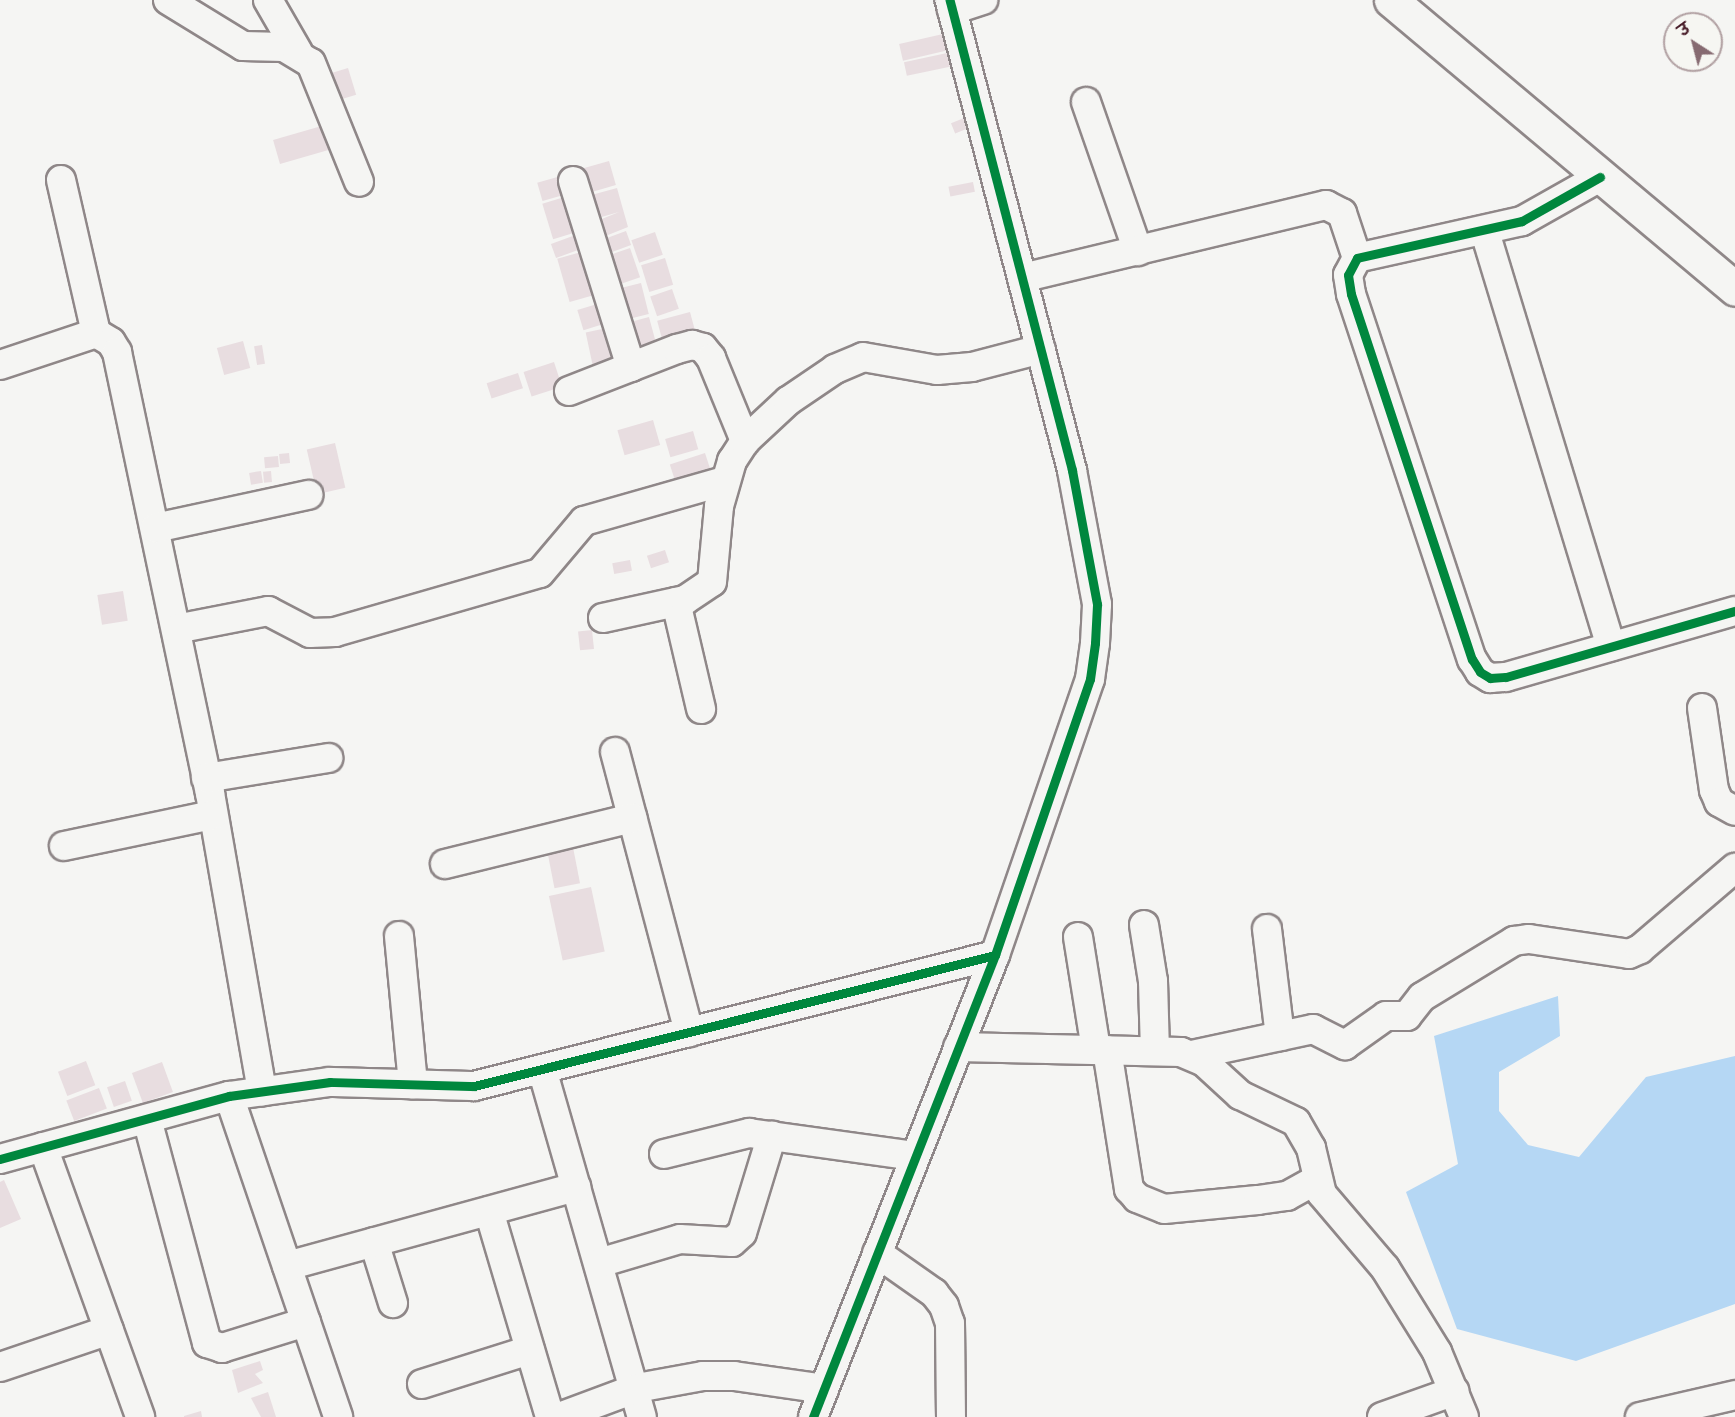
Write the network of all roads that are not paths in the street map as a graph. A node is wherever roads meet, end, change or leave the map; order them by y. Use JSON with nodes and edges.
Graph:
{"nodes":[{"id":1,"x":168,"y":0,"type":"edge"},
{"id":2,"x":268,"y":0,"type":"edge"},
{"id":3,"x":983,"y":0,"type":"edge"},
{"id":4,"x":1391,"y":0,"type":"edge"},
{"id":5,"x":951,"y":5,"type":"edge"},
{"id":6,"x":298,"y":52,"type":"junction"},
{"id":7,"x":1086,"y":102,"type":"dead end"},
{"id":8,"x":1600,"y":177,"type":"junction"},
{"id":9,"x":61,"y":180,"type":"dead end"},
{"id":10,"x":573,"y":181,"type":"dead end"},
{"id":11,"x":360,"y":182,"type":"dead end"},
{"id":12,"x":1485,"y":232,"type":"junction"},
{"id":13,"x":1138,"y":251,"type":"junction"},
{"id":14,"x":1357,"y":258,"type":"junction"},
{"id":15,"x":1022,"y":278,"type":"junction"},
{"id":16,"x":1735,"y":290,"type":"edge"},
{"id":17,"x":96,"y":333,"type":"junction"},
{"id":18,"x":1041,"y":349,"type":"junction"},
{"id":19,"x":0,"y":365,"type":"edge"},
{"id":20,"x":631,"y":367,"type":"junction"},
{"id":21,"x":569,"y":391,"type":"dead end"},
{"id":22,"x":745,"y":441,"type":"junction"},
{"id":23,"x":724,"y":481,"type":"junction"},
{"id":24,"x":308,"y":495,"type":"dead end"},
{"id":25,"x":155,"y":528,"type":"junction"},
{"id":26,"x":676,"y":602,"type":"junction"},
{"id":27,"x":1735,"y":611,"type":"edge"},
{"id":28,"x":603,"y":618,"type":"dead end"},
{"id":29,"x":176,"y":629,"type":"junction"},
{"id":30,"x":1611,"y":646,"type":"junction"},
{"id":31,"x":1702,"y":708,"type":"dead end"},
{"id":32,"x":701,"y":709,"type":"dead end"},
{"id":33,"x":615,"y":752,"type":"dead end"},
{"id":34,"x":328,"y":758,"type":"dead end"},
{"id":35,"x":206,"y":778,"type":"junction"},
{"id":36,"x":1735,"y":811,"type":"edge"},
{"id":37,"x":213,"y":814,"type":"junction"},
{"id":38,"x":632,"y":818,"type":"junction"},
{"id":39,"x":64,"y":846,"type":"dead end"},
{"id":40,"x":445,"y":864,"type":"dead end"},
{"id":41,"x":1734,"y":871,"type":"edge"},
{"id":42,"x":1144,"y":925,"type":"dead end"},
{"id":43,"x":1267,"y":929,"type":"dead end"},
{"id":44,"x":399,"y":936,"type":"dead end"},
{"id":45,"x":1078,"y":937,"type":"dead end"},
{"id":46,"x":995,"y":955,"type":"junction"},
{"id":47,"x":689,"y":1032,"type":"junction"},
{"id":48,"x":1280,"y":1036,"type":"junction"},
{"id":49,"x":958,"y":1047,"type":"junction"},
{"id":50,"x":1102,"y":1050,"type":"junction"},
{"id":51,"x":1155,"y":1051,"type":"junction"},
{"id":52,"x":1192,"y":1055,"type":"junction"},
{"id":53,"x":542,"y":1069,"type":"junction"},
{"id":54,"x":412,"y":1084,"type":"junction"},
{"id":55,"x":262,"y":1092,"type":"junction"},
{"id":56,"x":229,"y":1096,"type":"junction"},
{"id":57,"x":147,"y":1119,"type":"junction"},
{"id":58,"x":772,"y":1135,"type":"junction"},
{"id":59,"x":43,"y":1147,"type":"junction"},
{"id":60,"x":664,"y":1154,"type":"dead end"},
{"id":61,"x":915,"y":1156,"type":"junction"},
{"id":62,"x":0,"y":1160,"type":"edge"},
{"id":63,"x":1316,"y":1180,"type":"junction"},
{"id":64,"x":576,"y":1186,"type":"junction"},
{"id":65,"x":489,"y":1211,"type":"junction"},
{"id":66,"x":374,"y":1242,"type":"junction"},
{"id":67,"x":877,"y":1253,"type":"junction"},
{"id":68,"x":599,"y":1263,"type":"junction"},
{"id":69,"x":287,"y":1266,"type":"junction"},
{"id":70,"x":393,"y":1303,"type":"dead end"},
{"id":71,"x":306,"y":1322,"type":"junction"},
{"id":72,"x":109,"y":1330,"type":"junction"},
{"id":73,"x":530,"y":1350,"type":"junction"},
{"id":74,"x":0,"y":1367,"type":"edge"},
{"id":75,"x":422,"y":1384,"type":"dead end"},
{"id":76,"x":637,"y":1388,"type":"junction"},
{"id":77,"x":824,"y":1389,"type":"junction"},
{"id":78,"x":1735,"y":1395,"type":"edge"},
{"id":79,"x":1459,"y":1404,"type":"edge"},
{"id":80,"x":140,"y":1417,"type":"edge"},
{"id":81,"x":338,"y":1417,"type":"edge"},
{"id":82,"x":549,"y":1417,"type":"edge"},
{"id":83,"x":559,"y":1417,"type":"edge"},
{"id":84,"x":642,"y":1417,"type":"edge"},
{"id":85,"x":813,"y":1417,"type":"edge"},
{"id":86,"x":951,"y":1417,"type":"edge"},
{"id":87,"x":1382,"y":1417,"type":"edge"},
{"id":88,"x":1640,"y":1417,"type":"edge"}],
"edges":[{"from":1,"to":6,"type":"street"},
{"from":2,"to":6,"type":"street"},
{"from":3,"to":5,"type":"street"},
{"from":4,"to":8,"type":"main road"},
{"from":5,"to":15,"type":"street"},
{"from":6,"to":11,"type":"street"},
{"from":7,"to":13,"type":"street"},
{"from":8,"to":12,"type":"street"},
{"from":8,"to":16,"type":"main road"},
{"from":9,"to":17,"type":"street"},
{"from":10,"to":20,"type":"street"},
{"from":12,"to":14,"type":"street"},
{"from":12,"to":30,"type":"street"},
{"from":13,"to":14,"type":"street"},
{"from":13,"to":15,"type":"street"},
{"from":14,"to":30,"type":"street"},
{"from":15,"to":18,"type":"street"},
{"from":17,"to":19,"type":"street"},
{"from":17,"to":25,"type":"street"},
{"from":18,"to":22,"type":"street"},
{"from":18,"to":46,"type":"street"},
{"from":20,"to":21,"type":"street"},
{"from":20,"to":22,"type":"street"},
{"from":22,"to":23,"type":"street"},
{"from":23,"to":26,"type":"street"},
{"from":23,"to":29,"type":"street"},
{"from":24,"to":25,"type":"street"},
{"from":25,"to":29,"type":"street"},
{"from":26,"to":28,"type":"street"},
{"from":26,"to":32,"type":"street"},
{"from":27,"to":30,"type":"street"},
{"from":29,"to":35,"type":"street"},
{"from":31,"to":36,"type":"street"},
{"from":33,"to":38,"type":"street"},
{"from":34,"to":35,"type":"street"},
{"from":35,"to":37,"type":"street"},
{"from":37,"to":39,"type":"street"},
{"from":37,"to":55,"type":"street"},
{"from":38,"to":40,"type":"street"},
{"from":38,"to":47,"type":"street"},
{"from":41,"to":48,"type":"street"},
{"from":42,"to":51,"type":"street"},
{"from":43,"to":48,"type":"street"},
{"from":44,"to":54,"type":"street"},
{"from":45,"to":50,"type":"street"},
{"from":46,"to":47,"type":"street"},
{"from":46,"to":49,"type":"street"},
{"from":47,"to":53,"type":"street"},
{"from":48,"to":52,"type":"street"},
{"from":49,"to":50,"type":"street"},
{"from":49,"to":61,"type":"street"},
{"from":50,"to":51,"type":"street"},
{"from":50,"to":63,"type":"street"},
{"from":51,"to":52,"type":"street"},
{"from":52,"to":63,"type":"street"},
{"from":53,"to":54,"type":"street"},
{"from":53,"to":64,"type":"street"},
{"from":54,"to":55,"type":"street"},
{"from":55,"to":56,"type":"street"},
{"from":56,"to":57,"type":"street"},
{"from":56,"to":69,"type":"street"},
{"from":57,"to":59,"type":"street"},
{"from":57,"to":71,"type":"street"},
{"from":58,"to":60,"type":"street"},
{"from":58,"to":61,"type":"street"},
{"from":58,"to":68,"type":"street"},
{"from":59,"to":62,"type":"street"},
{"from":59,"to":72,"type":"street"},
{"from":61,"to":67,"type":"street"},
{"from":63,"to":79,"type":"street"},
{"from":64,"to":65,"type":"street"},
{"from":64,"to":68,"type":"street"},
{"from":65,"to":66,"type":"street"},
{"from":65,"to":73,"type":"street"},
{"from":66,"to":69,"type":"street"},
{"from":66,"to":70,"type":"street"},
{"from":67,"to":77,"type":"street"},
{"from":67,"to":86,"type":"street"},
{"from":68,"to":76,"type":"street"},
{"from":69,"to":71,"type":"street"},
{"from":71,"to":81,"type":"street"},
{"from":72,"to":74,"type":"street"},
{"from":72,"to":80,"type":"street"},
{"from":73,"to":75,"type":"street"},
{"from":73,"to":82,"type":"street"},
{"from":76,"to":77,"type":"street"},
{"from":76,"to":83,"type":"street"},
{"from":76,"to":84,"type":"street"},
{"from":77,"to":85,"type":"street"},
{"from":78,"to":88,"type":"street"},
{"from":79,"to":87,"type":"street"}]}
